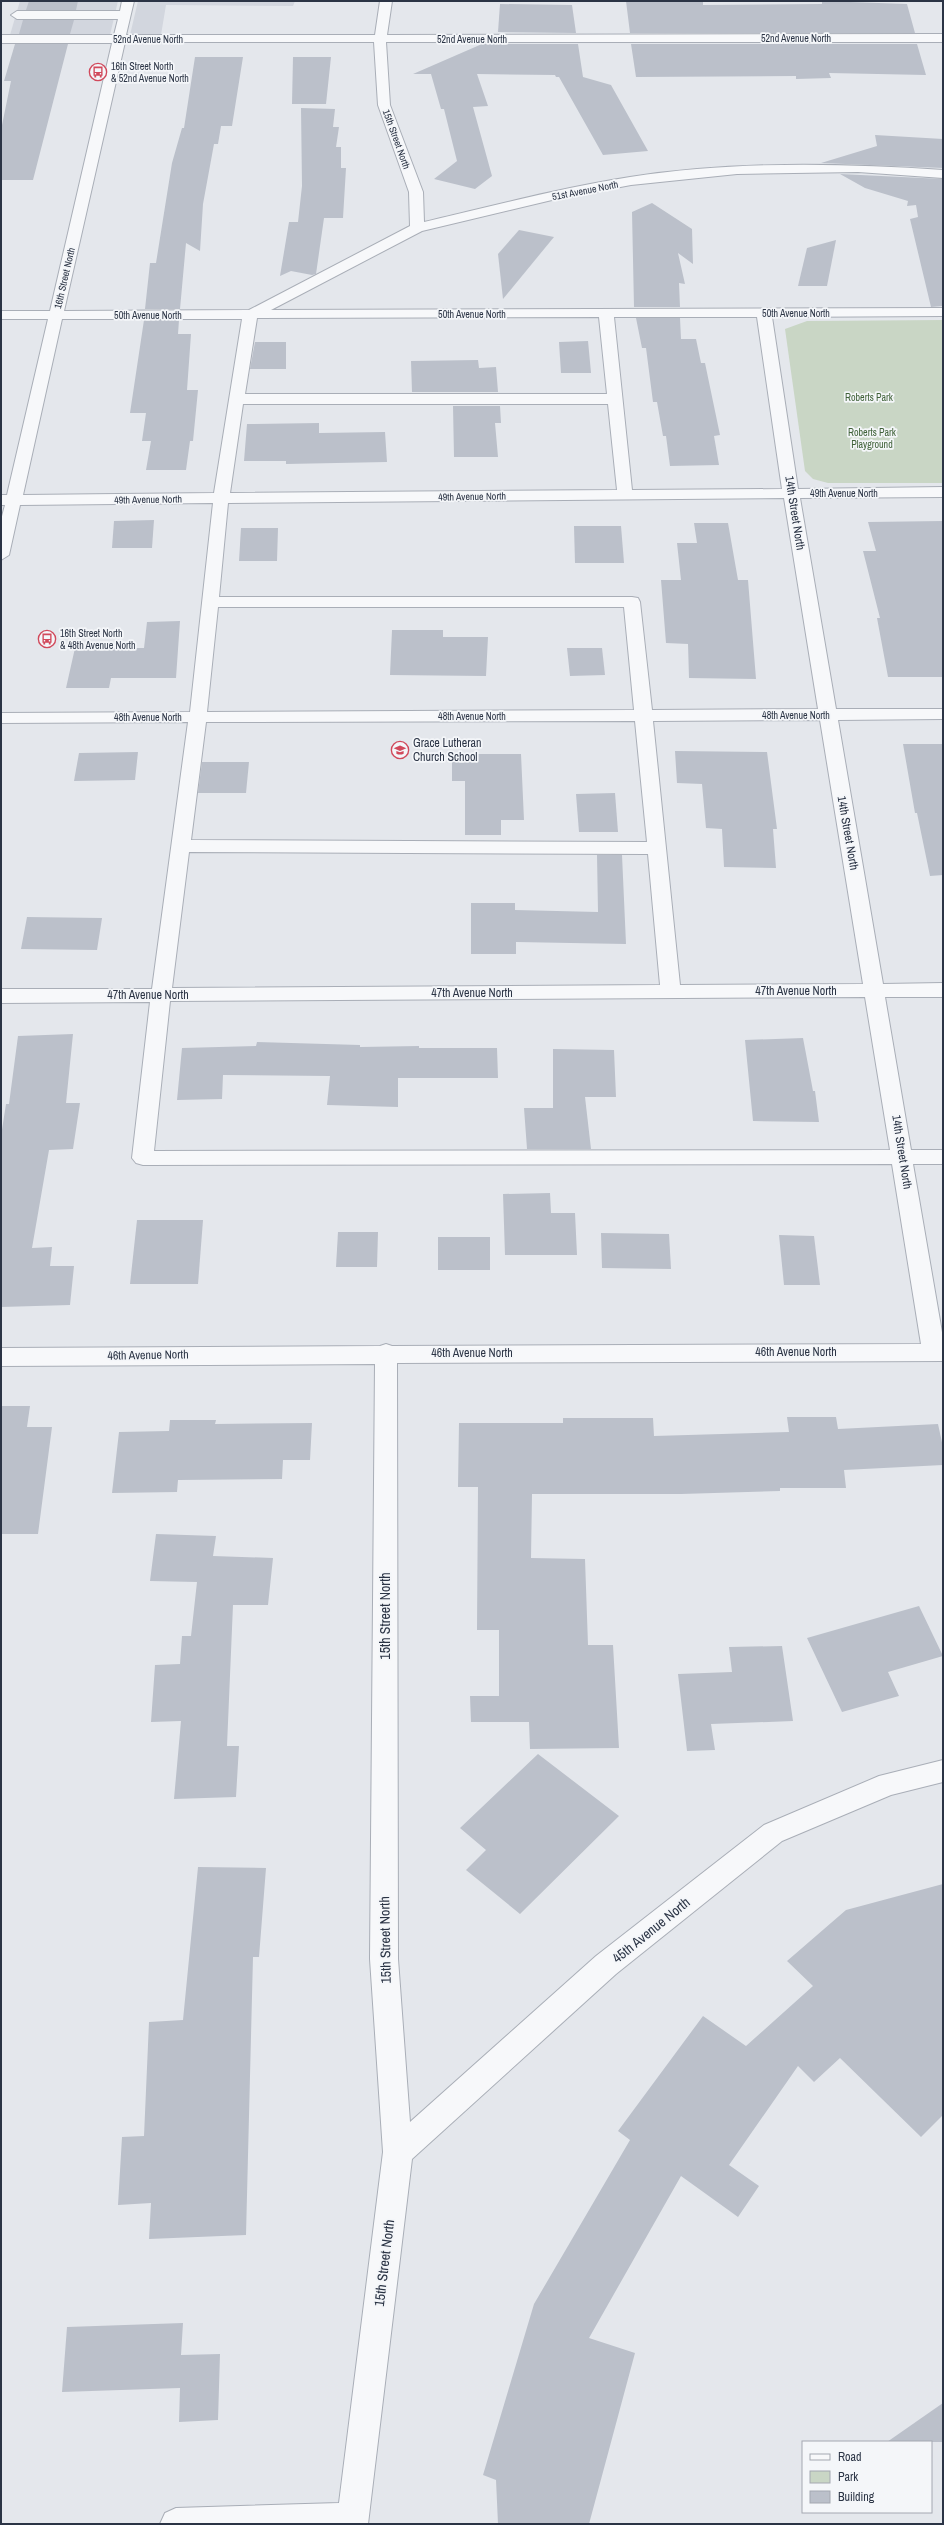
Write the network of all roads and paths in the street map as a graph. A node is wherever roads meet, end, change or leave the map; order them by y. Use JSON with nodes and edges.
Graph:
{"nodes":[{"id":1,"x":128,"y":1,"type":"edge"},
{"id":2,"x":386,"y":1,"type":"edge"},
{"id":3,"x":17,"y":15,"type":"dead end"},
{"id":4,"x":124,"y":15,"type":"junction"},
{"id":5,"x":943,"y":38,"type":"edge"},
{"id":6,"x":1,"y":39,"type":"edge"},
{"id":7,"x":119,"y":39,"type":"junction"},
{"id":8,"x":380,"y":39,"type":"junction"},
{"id":9,"x":943,"y":174,"type":"edge"},
{"id":10,"x":417,"y":228,"type":"junction"},
{"id":11,"x":943,"y":312,"type":"edge"},
{"id":12,"x":764,"y":313,"type":"junction"},
{"id":13,"x":606,"y":314,"type":"junction"},
{"id":14,"x":1,"y":315,"type":"edge"},
{"id":15,"x":56,"y":315,"type":"junction"},
{"id":16,"x":250,"y":315,"type":"junction"},
{"id":17,"x":237,"y":399,"type":"junction"},
{"id":18,"x":615,"y":399,"type":"junction"},
{"id":19,"x":943,"y":492,"type":"edge"},
{"id":20,"x":791,"y":493,"type":"junction"},
{"id":21,"x":625,"y":494,"type":"junction"},
{"id":22,"x":221,"y":498,"type":"junction"},
{"id":23,"x":7,"y":500,"type":"edge"},
{"id":24,"x":1,"y":555,"type":"edge"},
{"id":25,"x":210,"y":602,"type":"junction"},
{"id":26,"x":943,"y":714,"type":"edge"},
{"id":27,"x":642,"y":715,"type":"junction"},
{"id":28,"x":828,"y":715,"type":"junction"},
{"id":29,"x":198,"y":717,"type":"junction"},
{"id":30,"x":1,"y":718,"type":"edge"},
{"id":31,"x":181,"y":846,"type":"junction"},
{"id":32,"x":656,"y":848,"type":"junction"},
{"id":33,"x":876,"y":990,"type":"junction"},
{"id":34,"x":943,"y":990,"type":"edge"},
{"id":35,"x":671,"y":992,"type":"junction"},
{"id":36,"x":161,"y":995,"type":"junction"},
{"id":37,"x":1,"y":996,"type":"edge"},
{"id":38,"x":903,"y":1157,"type":"junction"},
{"id":39,"x":943,"y":1157,"type":"edge"},
{"id":40,"x":939,"y":1352,"type":"edge"},
{"id":41,"x":386,"y":1353,"type":"junction"},
{"id":42,"x":1,"y":1357,"type":"edge"},
{"id":43,"x":943,"y":1771,"type":"edge"},
{"id":44,"x":398,"y":2152,"type":"junction"},
{"id":45,"x":352,"y":2521,"type":"edge"},
{"id":46,"x":176,"y":2524,"type":"edge"}],
"edges":[{"from":1,"to":4,"type":"street","name":"16th Street North"},
{"from":2,"to":8,"type":"street","name":"15th Street North"},
{"from":3,"to":4,"type":"street"},
{"from":4,"to":7,"type":"street","name":"16th Street North"},
{"from":5,"to":8,"type":"street","name":"52nd Avenue North"},
{"from":6,"to":7,"type":"street","name":"52nd Avenue North"},
{"from":7,"to":8,"type":"street","name":"52nd Avenue North"},
{"from":7,"to":15,"type":"street","name":"16th Street North"},
{"from":8,"to":10,"type":"street","name":"15th Street North"},
{"from":9,"to":10,"type":"street","name":"51st Avenue North"},
{"from":10,"to":16,"type":"street","name":"51st Avenue North"},
{"from":11,"to":12,"type":"street","name":"50th Avenue North"},
{"from":12,"to":13,"type":"street","name":"50th Avenue North"},
{"from":12,"to":20,"type":"street","name":"14th Street North"},
{"from":13,"to":16,"type":"street","name":"50th Avenue North"},
{"from":13,"to":18,"type":"street"},
{"from":14,"to":15,"type":"street","name":"50th Avenue North"},
{"from":15,"to":16,"type":"street","name":"50th Avenue North"},
{"from":15,"to":23,"type":"street","name":"16th Street North"},
{"from":16,"to":17,"type":"street"},
{"from":17,"to":18,"type":"street"},
{"from":17,"to":22,"type":"street"},
{"from":18,"to":21,"type":"street"},
{"from":19,"to":20,"type":"street","name":"49th Avenue North"},
{"from":20,"to":21,"type":"street","name":"49th Avenue North"},
{"from":20,"to":28,"type":"street","name":"14th Street North"},
{"from":21,"to":22,"type":"street","name":"49th Avenue North"},
{"from":22,"to":23,"type":"street","name":"49th Avenue North"},
{"from":22,"to":25,"type":"street"},
{"from":23,"to":24,"type":"street","name":"16th Street North"},
{"from":25,"to":27,"type":"street"},
{"from":25,"to":29,"type":"street"},
{"from":26,"to":28,"type":"street","name":"48th Avenue North"},
{"from":27,"to":28,"type":"street","name":"48th Avenue North"},
{"from":27,"to":29,"type":"street","name":"48th Avenue North"},
{"from":27,"to":32,"type":"street"},
{"from":28,"to":33,"type":"street","name":"14th Street North"},
{"from":29,"to":30,"type":"street","name":"48th Avenue North"},
{"from":29,"to":31,"type":"street"},
{"from":31,"to":32,"type":"street"},
{"from":31,"to":36,"type":"street"},
{"from":32,"to":35,"type":"street"},
{"from":33,"to":34,"type":"street","name":"47th Avenue North"},
{"from":33,"to":35,"type":"street","name":"47th Avenue North"},
{"from":33,"to":38,"type":"street","name":"14th Street North"},
{"from":35,"to":36,"type":"street","name":"47th Avenue North"},
{"from":36,"to":37,"type":"street","name":"47th Avenue North"},
{"from":36,"to":38,"type":"street"},
{"from":38,"to":39,"type":"street"},
{"from":38,"to":40,"type":"street","name":"14th Street North"},
{"from":40,"to":41,"type":"street","name":"46th Avenue North"},
{"from":41,"to":42,"type":"street","name":"46th Avenue North"},
{"from":41,"to":44,"type":"street","name":"15th Street North"},
{"from":43,"to":44,"type":"street","name":"45th Avenue North"},
{"from":44,"to":45,"type":"street","name":"15th Street North"},
{"from":45,"to":46,"type":"street"}]}
